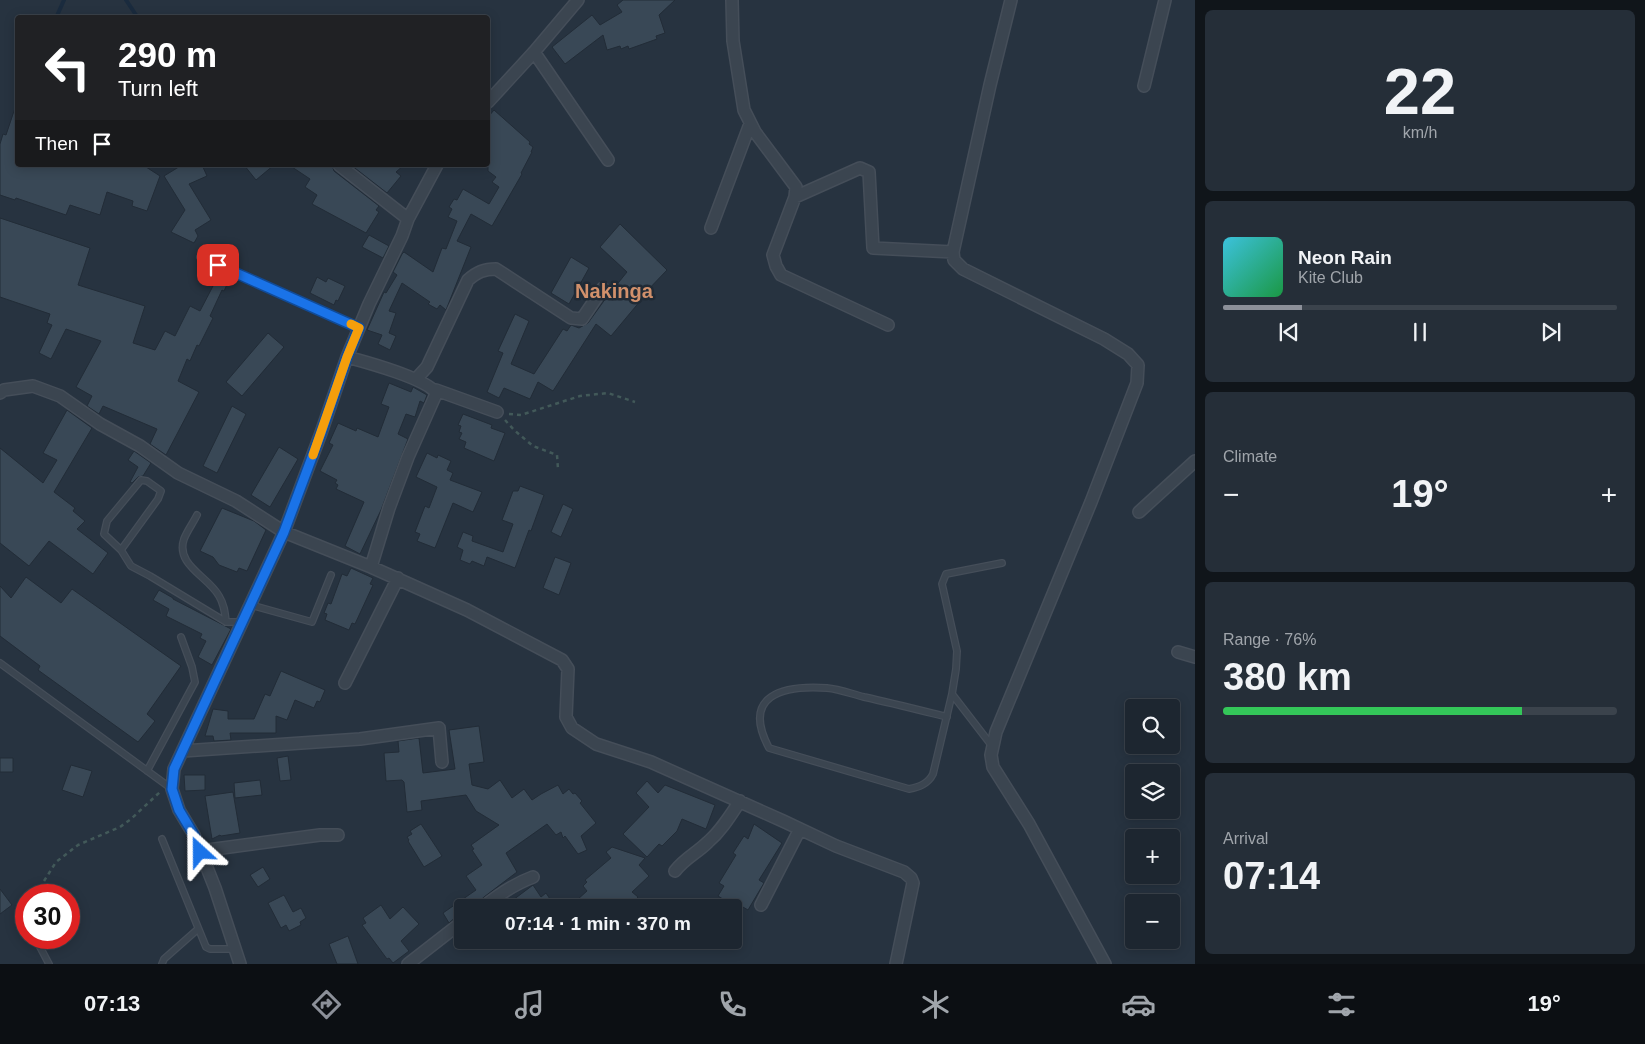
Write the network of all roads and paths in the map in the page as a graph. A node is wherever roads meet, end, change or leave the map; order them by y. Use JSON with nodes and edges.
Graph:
{"nodes":[{"id":1,"x":578,"y":0,"type":"edge"},
{"id":2,"x":732,"y":0,"type":"edge"},
{"id":3,"x":1011,"y":0,"type":"edge"},
{"id":4,"x":1165,"y":0,"type":"edge"},
{"id":5,"x":534,"y":52,"type":"junction"},
{"id":6,"x":1144,"y":86,"type":"dead end"},
{"id":7,"x":490,"y":100,"type":"edge"},
{"id":8,"x":750,"y":124,"type":"junction"},
{"id":9,"x":608,"y":160,"type":"dead end"},
{"id":10,"x":342,"y":167,"type":"edge"},
{"id":11,"x":436,"y":167,"type":"edge"},
{"id":12,"x":795,"y":197,"type":"junction"},
{"id":13,"x":408,"y":219,"type":"junction"},
{"id":14,"x":711,"y":228,"type":"dead end"},
{"id":15,"x":953,"y":252,"type":"junction"},
{"id":16,"x":200,"y":257,"type":"dead end"},
{"id":17,"x":603,"y":288,"type":"dead end"},
{"id":18,"x":888,"y":325,"type":"dead end"},
{"id":19,"x":359,"y":328,"type":"junction"},
{"id":20,"x":347,"y":357,"type":"junction"},
{"id":21,"x":416,"y":379,"type":"junction"},
{"id":22,"x":436,"y":390,"type":"junction"},
{"id":23,"x":0,"y":393,"type":"edge"},
{"id":24,"x":635,"y":402,"type":"dead end"},
{"id":25,"x":497,"y":412,"type":"junction"},
{"id":26,"x":1195,"y":461,"type":"edge"},
{"id":27,"x":558,"y":469,"type":"dead end"},
{"id":28,"x":1139,"y":512,"type":"dead end"},
{"id":29,"x":197,"y":515,"type":"dead end"},
{"id":30,"x":284,"y":532,"type":"junction"},
{"id":31,"x":122,"y":550,"type":"junction"},
{"id":32,"x":1002,"y":563,"type":"dead end"},
{"id":33,"x":371,"y":567,"type":"junction"},
{"id":34,"x":331,"y":575,"type":"dead end"},
{"id":35,"x":398,"y":578,"type":"junction"},
{"id":36,"x":251,"y":605,"type":"junction"},
{"id":37,"x":226,"y":622,"type":"junction"},
{"id":38,"x":243,"y":622,"type":"junction"},
{"id":39,"x":181,"y":637,"type":"dead end"},
{"id":40,"x":1178,"y":652,"type":"dead end"},
{"id":41,"x":1195,"y":657,"type":"edge"},
{"id":42,"x":0,"y":663,"type":"edge"},
{"id":43,"x":345,"y":683,"type":"dead end"},
{"id":44,"x":952,"y":694,"type":"junction"},
{"id":45,"x":947,"y":716,"type":"junction"},
{"id":46,"x":992,"y":746,"type":"junction"},
{"id":47,"x":183,"y":751,"type":"junction"},
{"id":48,"x":442,"y":762,"type":"dead end"},
{"id":49,"x":147,"y":771,"type":"junction"},
{"id":50,"x":172,"y":789,"type":"junction"},
{"id":51,"x":740,"y":801,"type":"junction"},
{"id":52,"x":800,"y":829,"type":"junction"},
{"id":53,"x":338,"y":835,"type":"dead end"},
{"id":54,"x":162,"y":839,"type":"dead end"},
{"id":55,"x":200,"y":852,"type":"junction"},
{"id":56,"x":675,"y":871,"type":"dead end"},
{"id":57,"x":533,"y":877,"type":"dead end"},
{"id":58,"x":44,"y":881,"type":"dead end"},
{"id":59,"x":494,"y":899,"type":"edge"},
{"id":60,"x":761,"y":905,"type":"dead end"},
{"id":61,"x":454,"y":928,"type":"edge"},
{"id":62,"x":198,"y":929,"type":"junction"},
{"id":63,"x":41,"y":949,"type":"edge"},
{"id":64,"x":235,"y":949,"type":"junction"},
{"id":65,"x":49,"y":964,"type":"edge"},
{"id":66,"x":162,"y":964,"type":"edge"},
{"id":67,"x":240,"y":964,"type":"edge"},
{"id":68,"x":408,"y":964,"type":"edge"},
{"id":69,"x":896,"y":964,"type":"edge"},
{"id":70,"x":1105,"y":964,"type":"edge"}],
"edges":[{"from":1,"to":5,"type":"street"},
{"from":2,"to":8,"type":"street"},
{"from":3,"to":15,"type":"street"},
{"from":4,"to":6,"type":"street"},
{"from":5,"to":7,"type":"street"},
{"from":5,"to":9,"type":"street"},
{"from":8,"to":12,"type":"street"},
{"from":8,"to":14,"type":"street"},
{"from":10,"to":13,"type":"street"},
{"from":11,"to":13,"type":"street"},
{"from":12,"to":15,"type":"street"},
{"from":12,"to":18,"type":"street"},
{"from":13,"to":19,"type":"street"},
{"from":15,"to":46,"type":"street"},
{"from":16,"to":19,"type":"lane"},
{"from":17,"to":21,"type":"street"},
{"from":19,"to":20,"type":"street"},
{"from":20,"to":21,"type":"street"},
{"from":20,"to":30,"type":"street"},
{"from":21,"to":22,"type":"street"},
{"from":22,"to":25,"type":"street"},
{"from":22,"to":33,"type":"street"},
{"from":23,"to":30,"type":"street"},
{"from":24,"to":25,"type":"path"},
{"from":25,"to":27,"type":"path"},
{"from":26,"to":28,"type":"street"},
{"from":29,"to":37,"type":"lane"},
{"from":30,"to":33,"type":"street"},
{"from":30,"to":36,"type":"street"},
{"from":31,"to":31,"type":"lane"},
{"from":31,"to":37,"type":"lane"},
{"from":32,"to":44,"type":"lane"},
{"from":33,"to":35,"type":"street"},
{"from":34,"to":36,"type":"lane"},
{"from":35,"to":43,"type":"street"},
{"from":35,"to":51,"type":"street"},
{"from":36,"to":38,"type":"street"},
{"from":37,"to":38,"type":"lane"},
{"from":38,"to":47,"type":"street"},
{"from":39,"to":49,"type":"lane"},
{"from":40,"to":41,"type":"street"},
{"from":42,"to":49,"type":"lane"},
{"from":44,"to":45,"type":"lane"},
{"from":44,"to":46,"type":"lane"},
{"from":45,"to":45,"type":"lane"},
{"from":46,"to":70,"type":"street"},
{"from":47,"to":48,"type":"street"},
{"from":47,"to":50,"type":"street"},
{"from":49,"to":50,"type":"lane"},
{"from":50,"to":55,"type":"street"},
{"from":50,"to":58,"type":"path"},
{"from":51,"to":52,"type":"street"},
{"from":51,"to":56,"type":"street"},
{"from":52,"to":60,"type":"street"},
{"from":52,"to":69,"type":"street"},
{"from":53,"to":55,"type":"street"},
{"from":54,"to":62,"type":"lane"},
{"from":55,"to":64,"type":"street"},
{"from":57,"to":59,"type":"street"},
{"from":61,"to":68,"type":"street"},
{"from":62,"to":64,"type":"lane"},
{"from":62,"to":66,"type":"lane"},
{"from":63,"to":65,"type":"lane"},
{"from":64,"to":67,"type":"street"}]}
